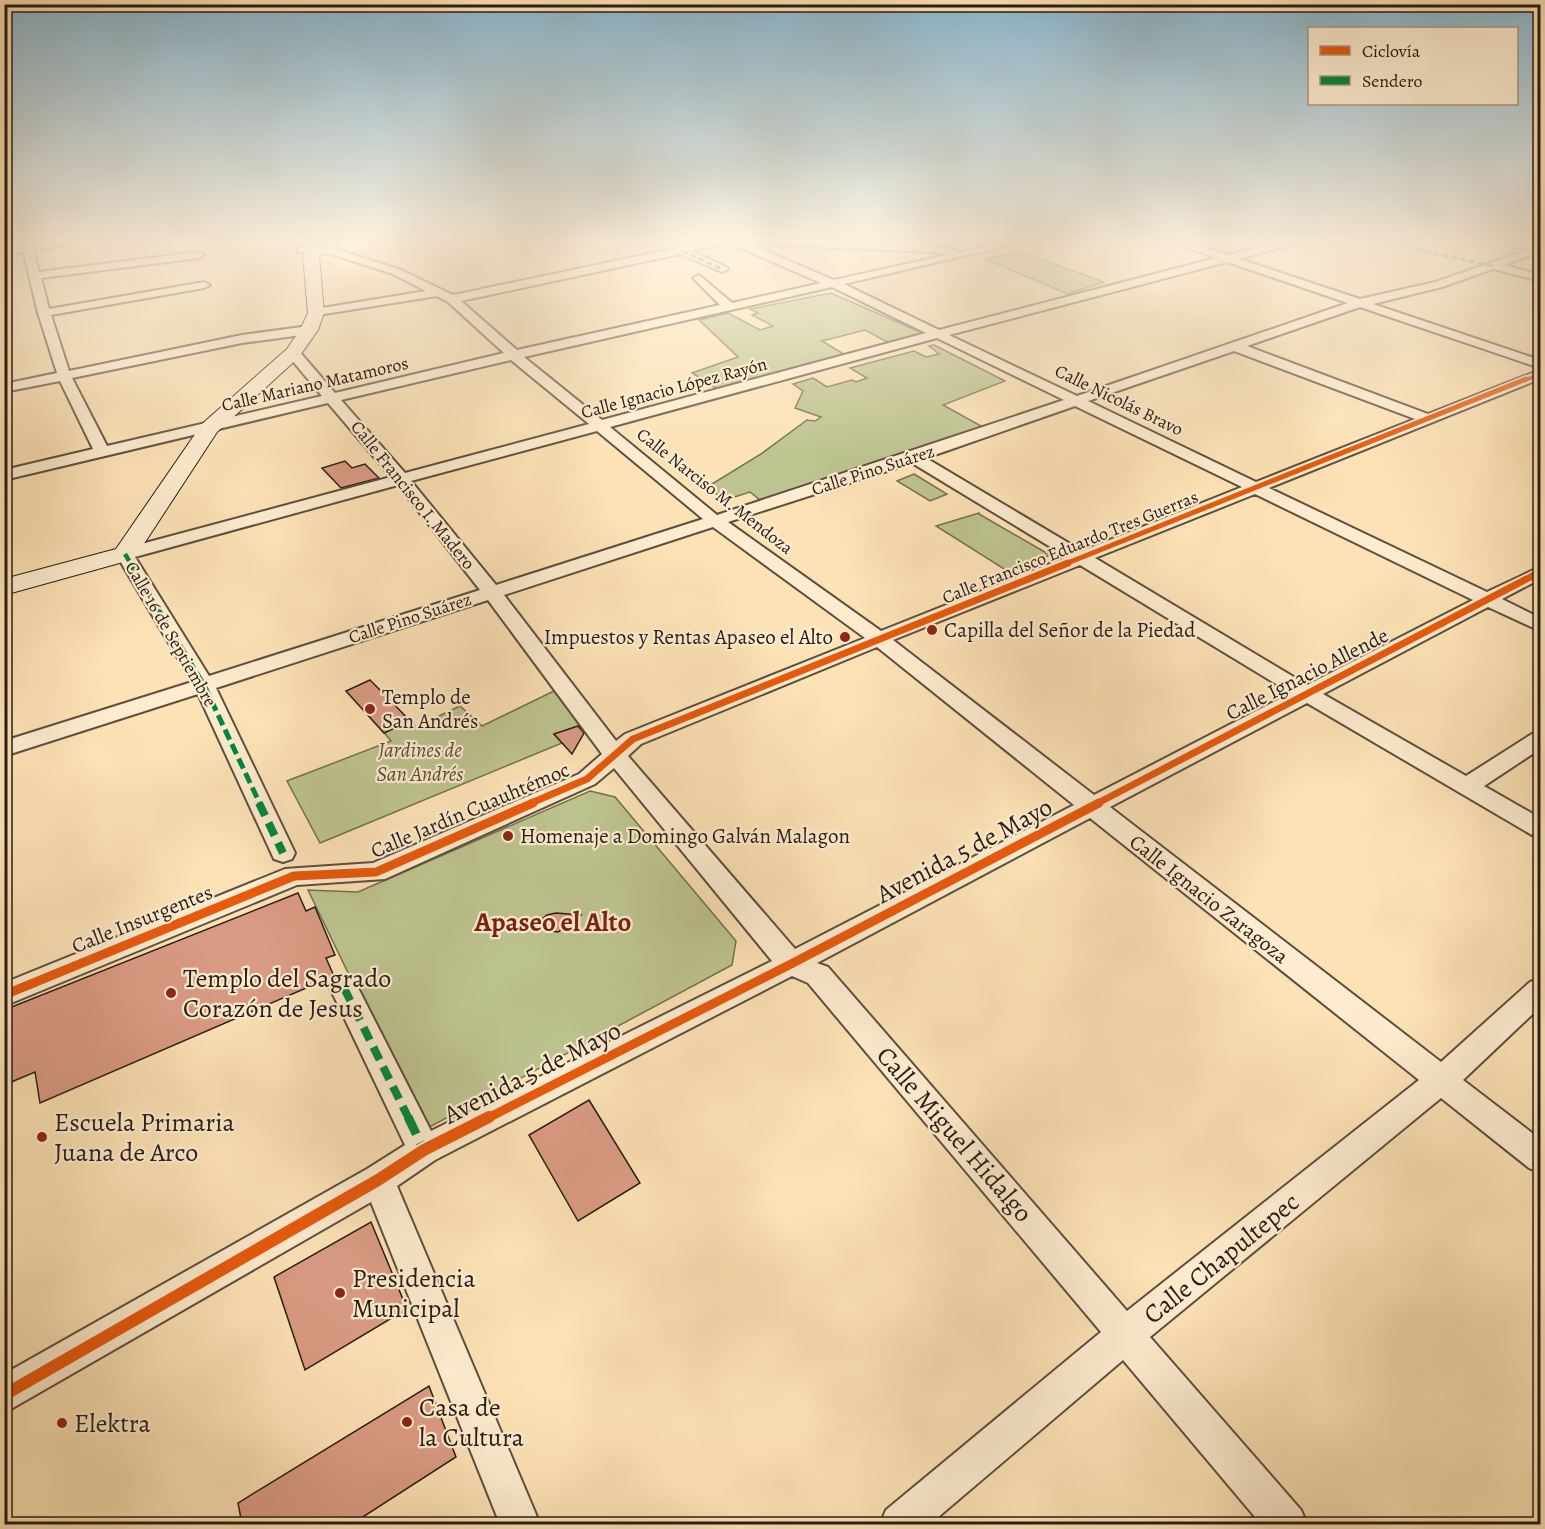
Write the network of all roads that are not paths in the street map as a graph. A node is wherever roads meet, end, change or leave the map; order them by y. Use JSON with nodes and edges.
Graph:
{"nodes":[{"id":1,"x":53,"y":311,"type":"edge"},
{"id":2,"x":312,"y":311,"type":"edge"},
{"id":3,"x":367,"y":311,"type":"edge"},
{"id":4,"x":464,"y":311,"type":"edge"},
{"id":5,"x":711,"y":311,"type":"edge"},
{"id":6,"x":891,"y":311,"type":"edge"},
{"id":7,"x":1028,"y":311,"type":"edge"},
{"id":8,"x":1336,"y":311,"type":"edge"},
{"id":9,"x":1385,"y":311,"type":"edge"},
{"id":10,"x":44,"y":313,"type":"joint"},
{"id":11,"x":312,"y":322,"type":"junction"},
{"id":12,"x":940,"y":335,"type":"junction"},
{"id":13,"x":1236,"y":347,"type":"junction"},
{"id":14,"x":293,"y":353,"type":"junction"},
{"id":15,"x":514,"y":355,"type":"junction"},
{"id":16,"x":1540,"y":363,"type":"edge"},
{"id":17,"x":1540,"y":374,"type":"edge"},
{"id":18,"x":64,"y":375,"type":"junction"},
{"id":19,"x":4,"y":387,"type":"edge"},
{"id":20,"x":333,"y":397,"type":"junction"},
{"id":21,"x":1076,"y":402,"type":"junction"},
{"id":22,"x":1429,"y":419,"type":"junction"},
{"id":23,"x":602,"y":427,"type":"junction"},
{"id":24,"x":209,"y":428,"type":"junction"},
{"id":25,"x":102,"y":452,"type":"junction"},
{"id":26,"x":914,"y":457,"type":"junction"},
{"id":27,"x":4,"y":475,"type":"edge"},
{"id":28,"x":401,"y":478,"type":"junction"},
{"id":29,"x":1259,"y":489,"type":"junction"},
{"id":30,"x":715,"y":521,"type":"junction"},
{"id":31,"x":125,"y":554,"type":"junction"},
{"id":32,"x":1079,"y":557,"type":"junction"},
{"id":33,"x":1540,"y":572,"type":"edge"},
{"id":34,"x":4,"y":587,"type":"edge"},
{"id":35,"x":491,"y":591,"type":"junction"},
{"id":36,"x":1489,"y":601,"type":"junction"},
{"id":37,"x":1540,"y":625,"type":"edge"},
{"id":38,"x":879,"y":639,"type":"junction"},
{"id":39,"x":204,"y":685,"type":"junction"},
{"id":40,"x":1307,"y":694,"type":"junction"},
{"id":41,"x":1540,"y":739,"type":"edge"},
{"id":42,"x":4,"y":749,"type":"edge"},
{"id":43,"x":615,"y":755,"type":"junction"},
{"id":44,"x":1467,"y":786,"type":"junction"},
{"id":45,"x":1090,"y":807,"type":"junction"},
{"id":46,"x":1540,"y":829,"type":"edge"},
{"id":47,"x":289,"y":864,"type":"junction"},
{"id":48,"x":791,"y":964,"type":"junction"},
{"id":49,"x":344,"y":988,"type":"dead end"},
{"id":50,"x":1540,"y":990,"type":"edge"},
{"id":51,"x":4,"y":995,"type":"edge"},
{"id":52,"x":1443,"y":1079,"type":"junction"},
{"id":53,"x":424,"y":1150,"type":"junction"},
{"id":54,"x":1540,"y":1158,"type":"edge"},
{"id":55,"x":378,"y":1180,"type":"junction"},
{"id":56,"x":1126,"y":1334,"type":"junction"},
{"id":57,"x":4,"y":1395,"type":"edge"},
{"id":58,"x":520,"y":1524,"type":"edge"},
{"id":59,"x":900,"y":1524,"type":"edge"},
{"id":60,"x":1287,"y":1524,"type":"edge"}],
"edges":[{"from":1,"to":10,"type":"street"},
{"from":2,"to":11,"type":"street"},
{"from":3,"to":11,"type":"street"},
{"from":4,"to":15,"type":"street","name":"Calle Narciso M. Mendoza"},
{"from":5,"to":15,"type":"street","name":"Calle Mariano Matamoros"},
{"from":6,"to":12,"type":"street","name":"Calle Nicolás Bravo"},
{"from":7,"to":12,"type":"street","name":"Calle Ignacio López Rayón"},
{"from":8,"to":13,"type":"street","name":"Calle Pino Suárez"},
{"from":9,"to":16,"type":"street"},
{"from":10,"to":18,"type":"street"},
{"from":11,"to":14,"type":"street","name":"Calle 16 de Septiembre"},
{"from":11,"to":18,"type":"street"},
{"from":12,"to":21,"type":"street","name":"Calle Nicolás Bravo"},
{"from":12,"to":23,"type":"street","name":"Calle Ignacio López Rayón"},
{"from":13,"to":21,"type":"street","name":"Calle Pino Suárez"},
{"from":13,"to":22,"type":"street"},
{"from":14,"to":20,"type":"street","name":"Calle Francisco I. Madero"},
{"from":14,"to":24,"type":"street","name":"Calle 16 de Septiembre"},
{"from":15,"to":20,"type":"street","name":"Calle Mariano Matamoros"},
{"from":15,"to":23,"type":"street","name":"Calle Narciso M. Mendoza"},
{"from":17,"to":22,"type":"street","name":"Calle Francisco Eduardo Tres Guerras"},
{"from":18,"to":19,"type":"street"},
{"from":18,"to":25,"type":"street"},
{"from":20,"to":24,"type":"street","name":"Calle Mariano Matamoros"},
{"from":20,"to":28,"type":"street","name":"Calle Francisco I. Madero"},
{"from":21,"to":26,"type":"street","name":"Calle Pino Suárez"},
{"from":21,"to":29,"type":"street","name":"Calle Nicolás Bravo"},
{"from":22,"to":29,"type":"street","name":"Calle Francisco Eduardo Tres Guerras"},
{"from":23,"to":28,"type":"street","name":"Calle Ignacio López Rayón"},
{"from":23,"to":30,"type":"street","name":"Calle Narciso M. Mendoza"},
{"from":24,"to":25,"type":"street","name":"Calle Mariano Matamoros"},
{"from":24,"to":31,"type":"street","name":"Calle 16 de Septiembre"},
{"from":25,"to":27,"type":"street","name":"Calle Mariano Matamoros"},
{"from":26,"to":30,"type":"street","name":"Calle Pino Suárez"},
{"from":26,"to":32,"type":"street"},
{"from":28,"to":31,"type":"street","name":"Calle Ignacio López Rayón"},
{"from":28,"to":35,"type":"street","name":"Calle Francisco I. Madero"},
{"from":29,"to":32,"type":"street","name":"Calle Francisco Eduardo Tres Guerras"},
{"from":29,"to":36,"type":"street","name":"Calle Nicolás Bravo"},
{"from":30,"to":35,"type":"street","name":"Calle Pino Suárez"},
{"from":30,"to":38,"type":"street","name":"Calle Narciso M. Mendoza"},
{"from":31,"to":34,"type":"street"},
{"from":31,"to":39,"type":"street","name":"Calle 16 de Septiembre"},
{"from":32,"to":38,"type":"street","name":"Calle Francisco Eduardo Tres Guerras"},
{"from":32,"to":40,"type":"street"},
{"from":33,"to":36,"type":"street","name":"Calle Ignacio Allende"},
{"from":35,"to":39,"type":"street","name":"Calle Pino Suárez"},
{"from":35,"to":43,"type":"street","name":"Calle Francisco I. Madero"},
{"from":36,"to":37,"type":"street","name":"Calle Nicolás Bravo"},
{"from":36,"to":40,"type":"street","name":"Calle Ignacio Allende"},
{"from":38,"to":43,"type":"street","name":"Calle Francisco Eduardo Tres Guerras"},
{"from":38,"to":45,"type":"street","name":"Calle Ignacio Zaragoza"},
{"from":39,"to":42,"type":"street","name":"Calle Pino Suárez"},
{"from":39,"to":47,"type":"street","name":"Calle 16 de Septiembre"},
{"from":40,"to":44,"type":"street"},
{"from":40,"to":45,"type":"street","name":"Calle Ignacio Allende"},
{"from":41,"to":44,"type":"street"},
{"from":43,"to":47,"type":"street","name":"Calle Jardín Cuauhtémoc"},
{"from":43,"to":48,"type":"street","name":"Calle Miguel Hidalgo"},
{"from":44,"to":46,"type":"street"},
{"from":45,"to":48,"type":"street","name":"Avenida 5 de Mayo"},
{"from":45,"to":52,"type":"street","name":"Calle Ignacio Zaragoza"},
{"from":47,"to":51,"type":"street","name":"Calle Insurgentes"},
{"from":48,"to":53,"type":"street","name":"Avenida 5 de Mayo"},
{"from":48,"to":56,"type":"street","name":"Calle Miguel Hidalgo"},
{"from":49,"to":53,"type":"street"},
{"from":50,"to":52,"type":"street","name":"Calle Chapultepec"},
{"from":52,"to":54,"type":"street","name":"Calle Ignacio Zaragoza"},
{"from":52,"to":56,"type":"street","name":"Calle Chapultepec"},
{"from":53,"to":55,"type":"street","name":"Avenida 5 de Mayo"},
{"from":55,"to":57,"type":"street","name":"Avenida 5 de Mayo"},
{"from":55,"to":58,"type":"street"},
{"from":56,"to":59,"type":"street","name":"Calle Chapultepec"},
{"from":56,"to":60,"type":"street","name":"Calle Miguel Hidalgo"}]}
